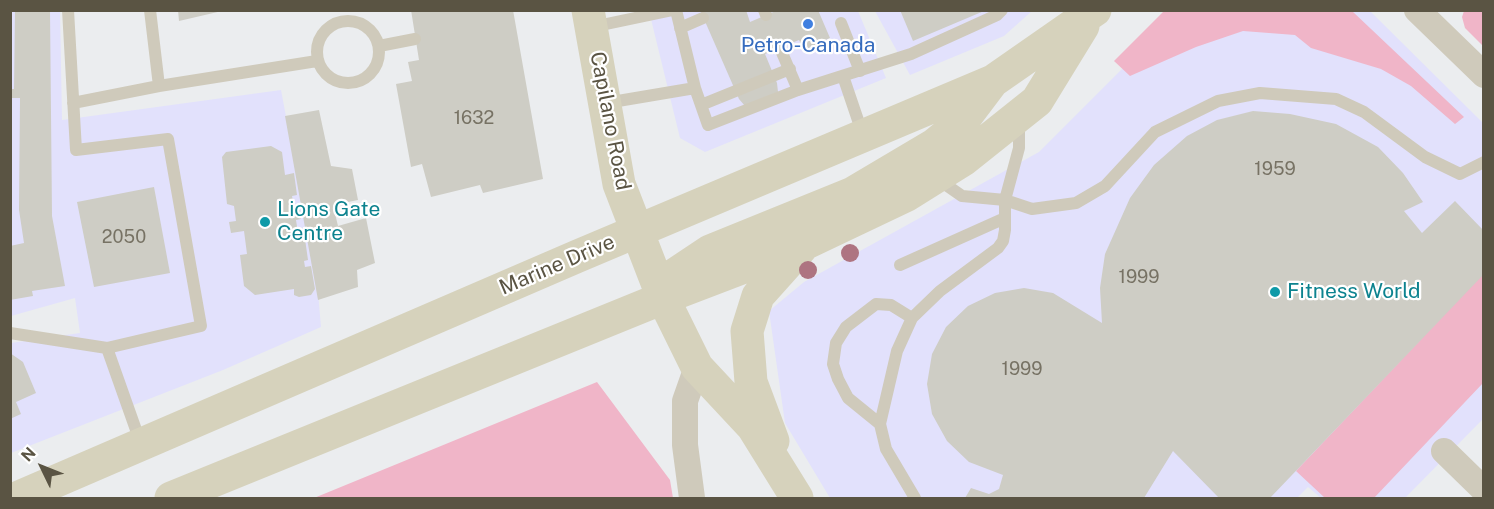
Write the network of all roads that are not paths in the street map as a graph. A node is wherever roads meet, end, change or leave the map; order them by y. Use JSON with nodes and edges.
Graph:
{"nodes":[{"id":1,"x":68,"y":10,"type":"edge"},
{"id":2,"x":150,"y":10,"type":"edge"},
{"id":3,"x":675,"y":10,"type":"edge"},
{"id":4,"x":1002,"y":10,"type":"edge"},
{"id":5,"x":1091,"y":14,"type":"edge"},
{"id":6,"x":1429,"y":14,"type":"edge"},
{"id":7,"x":703,"y":18,"type":"dead end"},
{"id":8,"x":359,"y":19,"type":"edge"},
{"id":9,"x":590,"y":19,"type":"edge"},
{"id":10,"x":841,"y":23,"type":"dead end"},
{"id":11,"x":680,"y":28,"type":"junction"},
{"id":12,"x":415,"y":39,"type":"dead end"},
{"id":13,"x":379,"y":46,"type":"junction"},
{"id":14,"x":780,"y":48,"type":"dead end"},
{"id":15,"x":317,"y":61,"type":"junction"},
{"id":16,"x":790,"y":69,"type":"junction"},
{"id":17,"x":860,"y":71,"type":"junction"},
{"id":18,"x":1484,"y":75,"type":"edge"},
{"id":19,"x":843,"y":76,"type":"junction"},
{"id":20,"x":993,"y":81,"type":"junction"},
{"id":21,"x":159,"y":86,"type":"junction"},
{"id":22,"x":695,"y":88,"type":"junction"},
{"id":23,"x":798,"y":90,"type":"junction"},
{"id":24,"x":73,"y":103,"type":"junction"},
{"id":25,"x":604,"y":103,"type":"junction"},
{"id":26,"x":700,"y":105,"type":"junction"},
{"id":27,"x":1019,"y":115,"type":"junction"},
{"id":28,"x":863,"y":136,"type":"junction"},
{"id":29,"x":1484,"y":162,"type":"edge"},
{"id":30,"x":935,"y":177,"type":"junction"},
{"id":31,"x":1005,"y":200,"type":"junction"},
{"id":32,"x":1005,"y":218,"type":"junction"},
{"id":33,"x":637,"y":231,"type":"junction"},
{"id":34,"x":804,"y":244,"type":"junction"},
{"id":35,"x":900,"y":265,"type":"dead end"},
{"id":36,"x":663,"y":298,"type":"junction"},
{"id":37,"x":912,"y":318,"type":"junction"},
{"id":38,"x":10,"y":333,"type":"edge"},
{"id":39,"x":108,"y":348,"type":"junction"},
{"id":40,"x":697,"y":367,"type":"junction"},
{"id":41,"x":880,"y":424,"type":"junction"},
{"id":42,"x":142,"y":445,"type":"junction"},
{"id":43,"x":1444,"y":451,"type":"dead end"},
{"id":44,"x":1484,"y":490,"type":"edge"},
{"id":45,"x":793,"y":492,"type":"edge"},
{"id":46,"x":17,"y":498,"type":"edge"},
{"id":47,"x":171,"y":498,"type":"edge"},
{"id":48,"x":692,"y":498,"type":"edge"},
{"id":49,"x":915,"y":498,"type":"edge"}],
"edges":[{"from":1,"to":24,"type":"lane"},
{"from":2,"to":21,"type":"lane"},
{"from":3,"to":9,"type":"lane"},
{"from":3,"to":11,"type":"lane"},
{"from":4,"to":17,"type":"lane"},
{"from":5,"to":20,"type":"main road","name":"Marine Drive"},
{"from":5,"to":27,"type":"main road","name":"Marine Drive"},
{"from":6,"to":18,"type":"street"},
{"from":7,"to":11,"type":"lane"},
{"from":8,"to":13,"type":"lane"},
{"from":8,"to":15,"type":"lane"},
{"from":9,"to":25,"type":"main road","name":"Capilano Road"},
{"from":10,"to":17,"type":"lane"},
{"from":11,"to":22,"type":"lane"},
{"from":12,"to":13,"type":"lane"},
{"from":13,"to":15,"type":"lane"},
{"from":14,"to":16,"type":"lane"},
{"from":15,"to":21,"type":"lane"},
{"from":16,"to":23,"type":"lane"},
{"from":16,"to":26,"type":"lane"},
{"from":17,"to":19,"type":"lane"},
{"from":19,"to":23,"type":"lane"},
{"from":19,"to":28,"type":"lane"},
{"from":20,"to":28,"type":"main road","name":"Marine Drive"},
{"from":20,"to":36,"type":"main road"},
{"from":21,"to":24,"type":"lane"},
{"from":22,"to":25,"type":"lane"},
{"from":22,"to":26,"type":"lane"},
{"from":23,"to":26,"type":"lane"},
{"from":24,"to":39,"type":"lane"},
{"from":25,"to":33,"type":"main road","name":"Capilano Road"},
{"from":27,"to":30,"type":"main road","name":"Marine Drive"},
{"from":27,"to":31,"type":"lane"},
{"from":28,"to":33,"type":"main road","name":"Marine Drive"},
{"from":29,"to":31,"type":"lane"},
{"from":30,"to":31,"type":"lane"},
{"from":30,"to":34,"type":"main road","name":"Marine Drive"},
{"from":31,"to":32,"type":"lane"},
{"from":32,"to":35,"type":"lane"},
{"from":32,"to":37,"type":"lane"},
{"from":33,"to":36,"type":"main road","name":"Capilano Road"},
{"from":33,"to":42,"type":"main road","name":"Marine Drive"},
{"from":34,"to":36,"type":"main road","name":"Marine Drive"},
{"from":34,"to":45,"type":"main road"},
{"from":36,"to":40,"type":"main road","name":"Capilano Road"},
{"from":36,"to":47,"type":"main road","name":"Marine Drive"},
{"from":37,"to":41,"type":"lane"},
{"from":37,"to":41,"type":"lane"},
{"from":38,"to":39,"type":"lane"},
{"from":39,"to":42,"type":"lane"},
{"from":40,"to":45,"type":"main road"},
{"from":40,"to":48,"type":"street"},
{"from":41,"to":49,"type":"lane"},
{"from":42,"to":46,"type":"main road","name":"Marine Drive"},
{"from":43,"to":44,"type":"street"}]}
